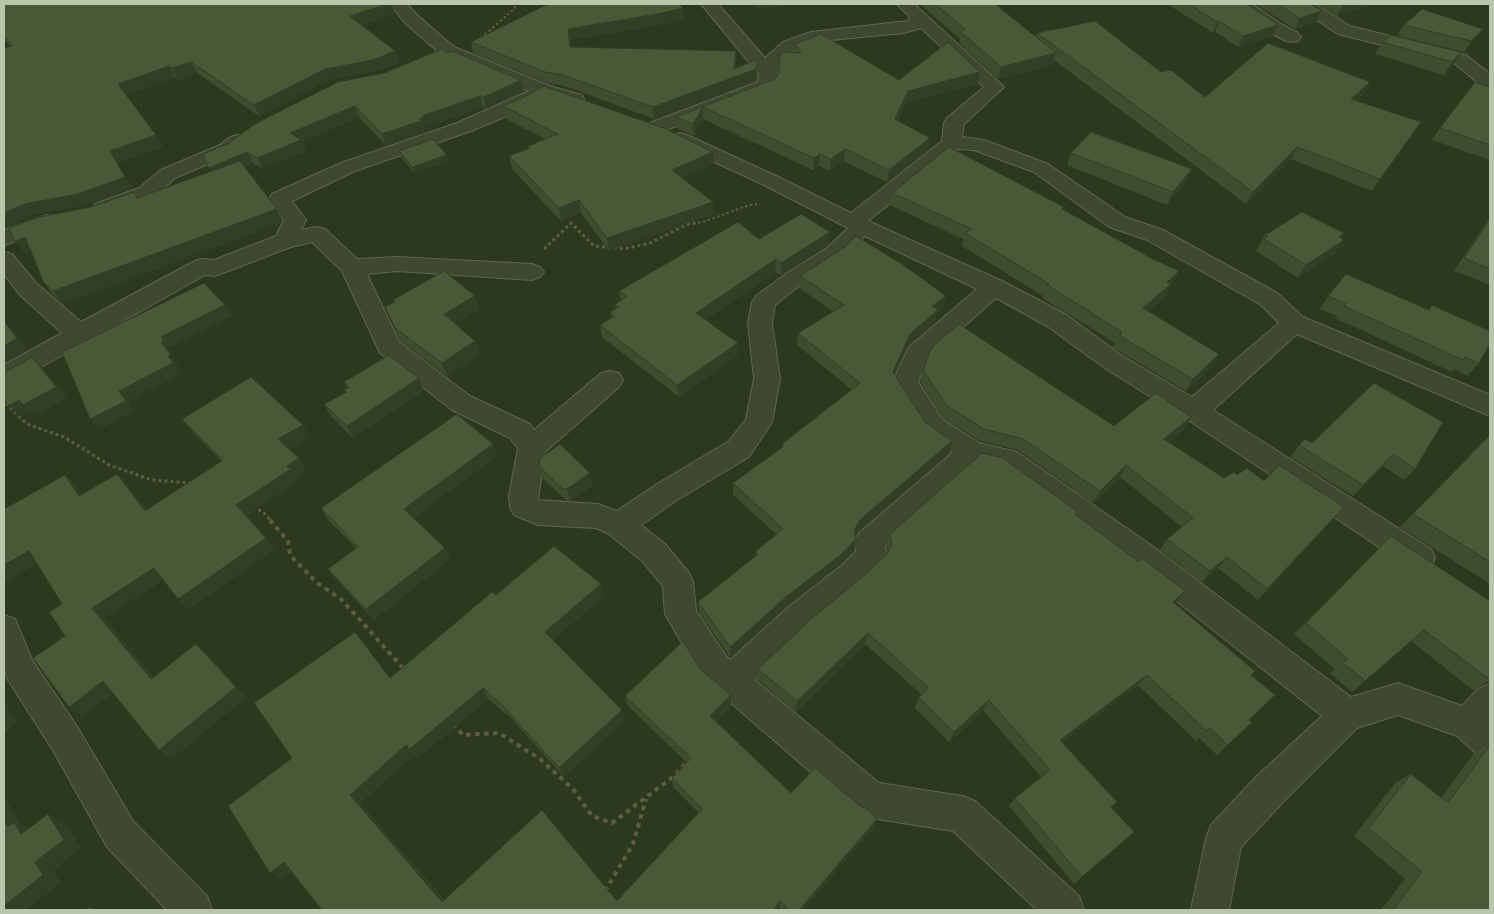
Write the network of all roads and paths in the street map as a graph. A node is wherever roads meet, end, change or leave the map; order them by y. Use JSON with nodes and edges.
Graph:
{"nodes":[{"id":1,"x":398,"y":4,"type":"edge"},
{"id":2,"x":514,"y":4,"type":"edge"},
{"id":3,"x":709,"y":4,"type":"edge"},
{"id":4,"x":1242,"y":4,"type":"edge"},
{"id":5,"x":1304,"y":4,"type":"edge"},
{"id":6,"x":911,"y":10,"type":"edge"},
{"id":7,"x":1292,"y":37,"type":"dead end"},
{"id":8,"x":443,"y":53,"type":"junction"},
{"id":9,"x":768,"y":72,"type":"junction"},
{"id":10,"x":1490,"y":83,"type":"edge"},
{"id":11,"x":543,"y":90,"type":"junction"},
{"id":12,"x":592,"y":105,"type":"edge"},
{"id":13,"x":252,"y":130,"type":"edge"},
{"id":14,"x":952,"y":143,"type":"junction"},
{"id":15,"x":762,"y":204,"type":"dead end"},
{"id":16,"x":571,"y":223,"type":"dead end"},
{"id":17,"x":858,"y":224,"type":"junction"},
{"id":18,"x":4,"y":238,"type":"edge"},
{"id":19,"x":285,"y":241,"type":"junction"},
{"id":20,"x":4,"y":259,"type":"edge"},
{"id":21,"x":352,"y":267,"type":"junction"},
{"id":22,"x":532,"y":272,"type":"dead end"},
{"id":23,"x":994,"y":287,"type":"junction"},
{"id":24,"x":1294,"y":323,"type":"junction"},
{"id":25,"x":80,"y":334,"type":"junction"},
{"id":26,"x":4,"y":376,"type":"edge"},
{"id":27,"x":610,"y":380,"type":"dead end"},
{"id":28,"x":1487,"y":398,"type":"edge"},
{"id":29,"x":4,"y":401,"type":"edge"},
{"id":30,"x":1194,"y":411,"type":"junction"},
{"id":31,"x":532,"y":447,"type":"junction"},
{"id":32,"x":972,"y":452,"type":"junction"},
{"id":33,"x":193,"y":483,"type":"edge"},
{"id":34,"x":249,"y":504,"type":"edge"},
{"id":35,"x":619,"y":525,"type":"junction"},
{"id":36,"x":1440,"y":571,"type":"edge"},
{"id":37,"x":4,"y":629,"type":"edge"},
{"id":38,"x":410,"y":662,"type":"edge"},
{"id":39,"x":402,"y":668,"type":"junction"},
{"id":40,"x":408,"y":675,"type":"edge"},
{"id":41,"x":731,"y":681,"type":"junction"},
{"id":42,"x":1347,"y":716,"type":"junction"},
{"id":43,"x":450,"y":721,"type":"edge"},
{"id":44,"x":1483,"y":723,"type":"edge"},
{"id":45,"x":692,"y":757,"type":"edge"},
{"id":46,"x":646,"y":799,"type":"junction"},
{"id":47,"x":603,"y":895,"type":"edge"},
{"id":48,"x":193,"y":910,"type":"edge"},
{"id":49,"x":1065,"y":910,"type":"edge"},
{"id":50,"x":1210,"y":910,"type":"edge"}],
"edges":[{"from":1,"to":8,"type":"street"},
{"from":2,"to":8,"type":"path"},
{"from":3,"to":9,"type":"street"},
{"from":4,"to":7,"type":"street"},
{"from":5,"to":10,"type":"street"},
{"from":6,"to":9,"type":"street"},
{"from":6,"to":14,"type":"street"},
{"from":8,"to":11,"type":"street"},
{"from":9,"to":17,"type":"street"},
{"from":11,"to":12,"type":"street"},
{"from":11,"to":19,"type":"street"},
{"from":13,"to":18,"type":"street"},
{"from":14,"to":17,"type":"street"},
{"from":14,"to":24,"type":"street"},
{"from":15,"to":16,"type":"path"},
{"from":17,"to":23,"type":"street"},
{"from":17,"to":35,"type":"street"},
{"from":19,"to":21,"type":"street"},
{"from":19,"to":25,"type":"street"},
{"from":20,"to":25,"type":"street"},
{"from":21,"to":22,"type":"street"},
{"from":21,"to":31,"type":"street"},
{"from":23,"to":30,"type":"street"},
{"from":23,"to":32,"type":"street"},
{"from":24,"to":28,"type":"street"},
{"from":24,"to":30,"type":"street"},
{"from":25,"to":26,"type":"street"},
{"from":27,"to":31,"type":"street"},
{"from":29,"to":33,"type":"path"},
{"from":30,"to":36,"type":"street"},
{"from":31,"to":35,"type":"street"},
{"from":32,"to":41,"type":"street"},
{"from":32,"to":42,"type":"street"},
{"from":34,"to":39,"type":"path"},
{"from":35,"to":41,"type":"street"},
{"from":37,"to":48,"type":"street"},
{"from":38,"to":39,"type":"path"},
{"from":39,"to":40,"type":"path"},
{"from":41,"to":49,"type":"street"},
{"from":42,"to":44,"type":"street"},
{"from":42,"to":50,"type":"street"},
{"from":43,"to":46,"type":"path"},
{"from":45,"to":46,"type":"path"},
{"from":46,"to":47,"type":"path"}]}
